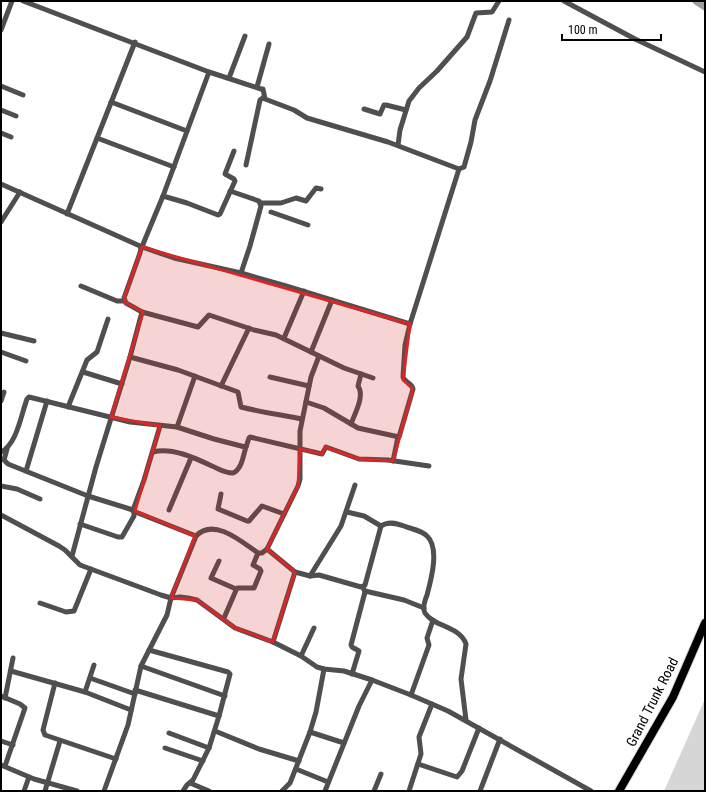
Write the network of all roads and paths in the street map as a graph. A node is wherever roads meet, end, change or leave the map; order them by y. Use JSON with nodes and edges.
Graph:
{"nodes":[{"id":1,"x":12,"y":1,"type":"edge"},
{"id":2,"x":23,"y":1,"type":"edge"},
{"id":3,"x":499,"y":1,"type":"edge"},
{"id":4,"x":564,"y":1,"type":"edge"},
{"id":5,"x":509,"y":20,"type":"dead end"},
{"id":6,"x":1,"y":30,"type":"edge"},
{"id":7,"x":245,"y":36,"type":"dead end"},
{"id":8,"x":134,"y":42,"type":"junction"},
{"id":9,"x":269,"y":44,"type":"dead end"},
{"id":10,"x":209,"y":72,"type":"junction"},
{"id":11,"x":705,"y":72,"type":"edge"},
{"id":12,"x":229,"y":78,"type":"junction"},
{"id":13,"x":1,"y":86,"type":"edge"},
{"id":14,"x":257,"y":87,"type":"junction"},
{"id":15,"x":23,"y":95,"type":"dead end"},
{"id":16,"x":264,"y":97,"type":"junction"},
{"id":17,"x":111,"y":102,"type":"junction"},
{"id":18,"x":364,"y":109,"type":"dead end"},
{"id":19,"x":1,"y":110,"type":"edge"},
{"id":20,"x":406,"y":110,"type":"junction"},
{"id":21,"x":16,"y":116,"type":"dead end"},
{"id":22,"x":187,"y":131,"type":"junction"},
{"id":23,"x":1,"y":133,"type":"edge"},
{"id":24,"x":10,"y":137,"type":"dead end"},
{"id":25,"x":97,"y":138,"type":"junction"},
{"id":26,"x":398,"y":146,"type":"junction"},
{"id":27,"x":234,"y":151,"type":"dead end"},
{"id":28,"x":246,"y":165,"type":"dead end"},
{"id":29,"x":174,"y":167,"type":"junction"},
{"id":30,"x":459,"y":169,"type":"junction"},
{"id":31,"x":1,"y":184,"type":"edge"},
{"id":32,"x":321,"y":189,"type":"dead end"},
{"id":33,"x":230,"y":191,"type":"junction"},
{"id":34,"x":20,"y":192,"type":"junction"},
{"id":35,"x":163,"y":196,"type":"junction"},
{"id":36,"x":260,"y":203,"type":"junction"},
{"id":37,"x":271,"y":212,"type":"dead end"},
{"id":38,"x":67,"y":214,"type":"junction"},
{"id":39,"x":1,"y":222,"type":"edge"},
{"id":40,"x":308,"y":225,"type":"dead end"},
{"id":41,"x":142,"y":248,"type":"junction"},
{"id":42,"x":241,"y":273,"type":"junction"},
{"id":43,"x":81,"y":286,"type":"dead end"},
{"id":44,"x":304,"y":291,"type":"junction"},
{"id":45,"x":332,"y":300,"type":"junction"},
{"id":46,"x":124,"y":301,"type":"junction"},
{"id":47,"x":142,"y":312,"type":"junction"},
{"id":48,"x":108,"y":319,"type":"dead end"},
{"id":49,"x":410,"y":324,"type":"junction"},
{"id":50,"x":249,"y":328,"type":"junction"},
{"id":51,"x":1,"y":333,"type":"edge"},
{"id":52,"x":284,"y":338,"type":"junction"},
{"id":53,"x":34,"y":341,"type":"dead end"},
{"id":54,"x":1,"y":352,"type":"edge"},
{"id":55,"x":311,"y":352,"type":"junction"},
{"id":56,"x":319,"y":356,"type":"junction"},
{"id":57,"x":130,"y":357,"type":"junction"},
{"id":58,"x":26,"y":362,"type":"dead end"},
{"id":59,"x":83,"y":372,"type":"junction"},
{"id":60,"x":361,"y":374,"type":"junction"},
{"id":61,"x":195,"y":376,"type":"junction"},
{"id":62,"x":270,"y":377,"type":"dead end"},
{"id":63,"x":373,"y":378,"type":"dead end"},
{"id":64,"x":122,"y":384,"type":"junction"},
{"id":65,"x":221,"y":386,"type":"junction"},
{"id":66,"x":309,"y":386,"type":"junction"},
{"id":67,"x":4,"y":392,"type":"dead end"},
{"id":68,"x":1,"y":401,"type":"edge"},
{"id":69,"x":46,"y":401,"type":"junction"},
{"id":70,"x":306,"y":402,"type":"junction"},
{"id":71,"x":68,"y":407,"type":"junction"},
{"id":72,"x":112,"y":417,"type":"junction"},
{"id":73,"x":302,"y":419,"type":"junction"},
{"id":74,"x":352,"y":424,"type":"junction"},
{"id":75,"x":160,"y":426,"type":"junction"},
{"id":76,"x":177,"y":428,"type":"junction"},
{"id":77,"x":398,"y":437,"type":"junction"},
{"id":78,"x":246,"y":447,"type":"junction"},
{"id":79,"x":7,"y":449,"type":"junction"},
{"id":80,"x":300,"y":449,"type":"junction"},
{"id":81,"x":1,"y":452,"type":"edge"},
{"id":82,"x":153,"y":452,"type":"junction"},
{"id":83,"x":191,"y":458,"type":"junction"},
{"id":84,"x":393,"y":461,"type":"junction"},
{"id":85,"x":429,"y":466,"type":"dead end"},
{"id":86,"x":26,"y":471,"type":"junction"},
{"id":87,"x":355,"y":485,"type":"dead end"},
{"id":88,"x":1,"y":486,"type":"edge"},
{"id":89,"x":221,"y":494,"type":"dead end"},
{"id":90,"x":88,"y":496,"type":"junction"},
{"id":91,"x":40,"y":499,"type":"dead end"},
{"id":92,"x":134,"y":510,"type":"junction"},
{"id":93,"x":169,"y":510,"type":"dead end"},
{"id":94,"x":347,"y":512,"type":"junction"},
{"id":95,"x":284,"y":514,"type":"junction"},
{"id":96,"x":1,"y":515,"type":"edge"},
{"id":97,"x":80,"y":524,"type":"junction"},
{"id":98,"x":381,"y":526,"type":"junction"},
{"id":99,"x":196,"y":536,"type":"junction"},
{"id":100,"x":267,"y":549,"type":"junction"},
{"id":101,"x":258,"y":552,"type":"junction"},
{"id":102,"x":72,"y":556,"type":"junction"},
{"id":103,"x":219,"y":561,"type":"dead end"},
{"id":104,"x":90,"y":569,"type":"junction"},
{"id":105,"x":295,"y":572,"type":"junction"},
{"id":106,"x":310,"y":576,"type":"junction"},
{"id":107,"x":236,"y":589,"type":"junction"},
{"id":108,"x":364,"y":589,"type":"junction"},
{"id":109,"x":171,"y":598,"type":"junction"},
{"id":110,"x":40,"y":603,"type":"dead end"},
{"id":111,"x":424,"y":608,"type":"junction"},
{"id":112,"x":224,"y":618,"type":"junction"},
{"id":113,"x":433,"y":620,"type":"junction"},
{"id":114,"x":705,"y":623,"type":"edge"},
{"id":115,"x":314,"y":628,"type":"dead end"},
{"id":116,"x":273,"y":642,"type":"junction"},
{"id":117,"x":149,"y":650,"type":"junction"},
{"id":118,"x":301,"y":656,"type":"junction"},
{"id":119,"x":13,"y":658,"type":"dead end"},
{"id":120,"x":94,"y":665,"type":"dead end"},
{"id":121,"x":141,"y":666,"type":"junction"},
{"id":122,"x":324,"y":669,"type":"junction"},
{"id":123,"x":10,"y":671,"type":"junction"},
{"id":124,"x":352,"y":674,"type":"junction"},
{"id":125,"x":90,"y":678,"type":"junction"},
{"id":126,"x":372,"y":680,"type":"junction"},
{"id":127,"x":55,"y":683,"type":"junction"},
{"id":128,"x":85,"y":692,"type":"junction"},
{"id":129,"x":135,"y":692,"type":"junction"},
{"id":130,"x":411,"y":695,"type":"junction"},
{"id":131,"x":225,"y":696,"type":"junction"},
{"id":132,"x":3,"y":697,"type":"edge"},
{"id":133,"x":432,"y":704,"type":"junction"},
{"id":134,"x":131,"y":710,"type":"junction"},
{"id":135,"x":219,"y":716,"type":"junction"},
{"id":136,"x":466,"y":720,"type":"junction"},
{"id":137,"x":479,"y":728,"type":"junction"},
{"id":138,"x":215,"y":731,"type":"junction"},
{"id":139,"x":310,"y":732,"type":"junction"},
{"id":140,"x":169,"y":733,"type":"dead end"},
{"id":141,"x":500,"y":739,"type":"junction"},
{"id":142,"x":1,"y":741,"type":"edge"},
{"id":143,"x":60,"y":741,"type":"junction"},
{"id":144,"x":344,"y":743,"type":"junction"},
{"id":145,"x":13,"y":745,"type":"junction"},
{"id":146,"x":165,"y":748,"type":"dead end"},
{"id":147,"x":209,"y":748,"type":"junction"},
{"id":148,"x":116,"y":759,"type":"junction"},
{"id":149,"x":203,"y":761,"type":"junction"},
{"id":150,"x":299,"y":761,"type":"junction"},
{"id":151,"x":418,"y":764,"type":"junction"},
{"id":152,"x":3,"y":766,"type":"edge"},
{"id":153,"x":296,"y":769,"type":"junction"},
{"id":154,"x":381,"y":774,"type":"dead end"},
{"id":155,"x":29,"y":777,"type":"junction"},
{"id":156,"x":328,"y":782,"type":"junction"},
{"id":157,"x":47,"y":783,"type":"junction"},
{"id":158,"x":190,"y":783,"type":"junction"},
{"id":159,"x":24,"y":791,"type":"edge"},
{"id":160,"x":44,"y":791,"type":"edge"},
{"id":161,"x":76,"y":791,"type":"edge"},
{"id":162,"x":104,"y":791,"type":"edge"},
{"id":163,"x":183,"y":791,"type":"edge"},
{"id":164,"x":209,"y":791,"type":"edge"},
{"id":165,"x":282,"y":791,"type":"edge"},
{"id":166,"x":326,"y":791,"type":"edge"},
{"id":167,"x":374,"y":791,"type":"edge"},
{"id":168,"x":409,"y":791,"type":"edge"},
{"id":169,"x":480,"y":791,"type":"edge"},
{"id":170,"x":591,"y":791,"type":"edge"},
{"id":171,"x":619,"y":791,"type":"edge"}],
"edges":[{"from":1,"to":6,"type":"street"},
{"from":2,"to":8,"type":"street"},
{"from":3,"to":20,"type":"street"},
{"from":4,"to":11,"type":"street"},
{"from":5,"to":30,"type":"street"},
{"from":7,"to":12,"type":"street"},
{"from":8,"to":10,"type":"street"},
{"from":8,"to":17,"type":"street"},
{"from":9,"to":14,"type":"street"},
{"from":10,"to":12,"type":"street"},
{"from":10,"to":22,"type":"street"},
{"from":12,"to":14,"type":"street"},
{"from":13,"to":15,"type":"street"},
{"from":14,"to":16,"type":"street"},
{"from":16,"to":26,"type":"street"},
{"from":16,"to":28,"type":"street"},
{"from":17,"to":22,"type":"street"},
{"from":17,"to":25,"type":"street"},
{"from":18,"to":20,"type":"street"},
{"from":19,"to":21,"type":"street"},
{"from":20,"to":26,"type":"street"},
{"from":22,"to":29,"type":"street"},
{"from":23,"to":24,"type":"street"},
{"from":25,"to":29,"type":"street"},
{"from":25,"to":38,"type":"street"},
{"from":26,"to":30,"type":"street"},
{"from":27,"to":33,"type":"street"},
{"from":29,"to":35,"type":"street"},
{"from":30,"to":49,"type":"street"},
{"from":31,"to":34,"type":"street"},
{"from":32,"to":36,"type":"street"},
{"from":33,"to":35,"type":"street"},
{"from":33,"to":36,"type":"street"},
{"from":34,"to":38,"type":"street"},
{"from":34,"to":39,"type":"street"},
{"from":35,"to":41,"type":"street"},
{"from":36,"to":42,"type":"street"},
{"from":37,"to":40,"type":"street"},
{"from":38,"to":41,"type":"street"},
{"from":41,"to":42,"type":"street"},
{"from":41,"to":46,"type":"street"},
{"from":42,"to":44,"type":"street"},
{"from":43,"to":46,"type":"street"},
{"from":44,"to":45,"type":"street"},
{"from":44,"to":52,"type":"street"},
{"from":45,"to":49,"type":"street"},
{"from":45,"to":55,"type":"street"},
{"from":46,"to":47,"type":"street"},
{"from":47,"to":50,"type":"street"},
{"from":47,"to":57,"type":"street"},
{"from":48,"to":59,"type":"street"},
{"from":49,"to":77,"type":"street"},
{"from":50,"to":52,"type":"street"},
{"from":50,"to":65,"type":"street"},
{"from":51,"to":53,"type":"street"},
{"from":52,"to":55,"type":"street"},
{"from":54,"to":58,"type":"street"},
{"from":55,"to":56,"type":"street"},
{"from":56,"to":60,"type":"street"},
{"from":56,"to":66,"type":"street"},
{"from":57,"to":61,"type":"street"},
{"from":57,"to":64,"type":"street"},
{"from":59,"to":64,"type":"street"},
{"from":59,"to":71,"type":"street"},
{"from":60,"to":63,"type":"street"},
{"from":60,"to":74,"type":"street"},
{"from":61,"to":65,"type":"street"},
{"from":61,"to":76,"type":"street"},
{"from":62,"to":66,"type":"street"},
{"from":64,"to":72,"type":"street"},
{"from":65,"to":73,"type":"street"},
{"from":66,"to":70,"type":"street"},
{"from":67,"to":68,"type":"street"},
{"from":69,"to":71,"type":"street"},
{"from":69,"to":79,"type":"street"},
{"from":69,"to":86,"type":"street"},
{"from":70,"to":73,"type":"street"},
{"from":70,"to":74,"type":"street"},
{"from":71,"to":72,"type":"street"},
{"from":72,"to":75,"type":"street"},
{"from":72,"to":90,"type":"street"},
{"from":73,"to":80,"type":"street"},
{"from":74,"to":77,"type":"street"},
{"from":75,"to":76,"type":"street"},
{"from":75,"to":82,"type":"street"},
{"from":76,"to":78,"type":"street"},
{"from":77,"to":84,"type":"street"},
{"from":78,"to":80,"type":"street"},
{"from":78,"to":83,"type":"street"},
{"from":79,"to":81,"type":"street"},
{"from":79,"to":86,"type":"street"},
{"from":80,"to":84,"type":"street"},
{"from":80,"to":95,"type":"street"},
{"from":82,"to":83,"type":"street"},
{"from":82,"to":92,"type":"street"},
{"from":83,"to":93,"type":"street"},
{"from":84,"to":85,"type":"street"},
{"from":86,"to":90,"type":"street"},
{"from":87,"to":94,"type":"street"},
{"from":88,"to":91,"type":"street"},
{"from":89,"to":95,"type":"street"},
{"from":90,"to":92,"type":"street"},
{"from":90,"to":97,"type":"street"},
{"from":92,"to":97,"type":"street"},
{"from":92,"to":99,"type":"street"},
{"from":94,"to":98,"type":"street"},
{"from":94,"to":106,"type":"street"},
{"from":95,"to":100,"type":"street"},
{"from":96,"to":102,"type":"street"},
{"from":97,"to":102,"type":"street"},
{"from":98,"to":108,"type":"street"},
{"from":98,"to":111,"type":"street"},
{"from":99,"to":101,"type":"street"},
{"from":99,"to":109,"type":"street"},
{"from":100,"to":101,"type":"street"},
{"from":100,"to":105,"type":"street"},
{"from":101,"to":107,"type":"street"},
{"from":102,"to":104,"type":"street"},
{"from":103,"to":107,"type":"street"},
{"from":104,"to":109,"type":"street"},
{"from":104,"to":110,"type":"street"},
{"from":105,"to":106,"type":"street"},
{"from":105,"to":116,"type":"street"},
{"from":106,"to":108,"type":"street"},
{"from":107,"to":112,"type":"street"},
{"from":108,"to":111,"type":"street"},
{"from":108,"to":124,"type":"street"},
{"from":109,"to":112,"type":"street"},
{"from":109,"to":117,"type":"street"},
{"from":111,"to":113,"type":"street"},
{"from":112,"to":116,"type":"street"},
{"from":113,"to":130,"type":"street"},
{"from":113,"to":136,"type":"street"},
{"from":114,"to":171,"type":"main road","name":"Grand Trunk Road"},
{"from":115,"to":118,"type":"street"},
{"from":116,"to":118,"type":"street"},
{"from":117,"to":121,"type":"street"},
{"from":117,"to":131,"type":"street"},
{"from":118,"to":122,"type":"street"},
{"from":119,"to":123,"type":"street"},
{"from":120,"to":125,"type":"street"},
{"from":121,"to":129,"type":"street"},
{"from":121,"to":131,"type":"street"},
{"from":122,"to":124,"type":"street"},
{"from":122,"to":139,"type":"street"},
{"from":123,"to":127,"type":"street"},
{"from":123,"to":132,"type":"street"},
{"from":124,"to":126,"type":"street"},
{"from":125,"to":128,"type":"street"},
{"from":125,"to":129,"type":"street"},
{"from":126,"to":130,"type":"street"},
{"from":126,"to":144,"type":"street"},
{"from":127,"to":128,"type":"street"},
{"from":127,"to":143,"type":"street"},
{"from":128,"to":134,"type":"street"},
{"from":129,"to":134,"type":"street"},
{"from":129,"to":135,"type":"street"},
{"from":130,"to":133,"type":"street"},
{"from":131,"to":135,"type":"street"},
{"from":132,"to":145,"type":"street"},
{"from":133,"to":136,"type":"street"},
{"from":133,"to":151,"type":"street"},
{"from":134,"to":148,"type":"street"},
{"from":135,"to":138,"type":"street"},
{"from":136,"to":137,"type":"street"},
{"from":137,"to":141,"type":"street"},
{"from":137,"to":151,"type":"street"},
{"from":138,"to":147,"type":"street"},
{"from":138,"to":150,"type":"street"},
{"from":139,"to":144,"type":"street"},
{"from":139,"to":150,"type":"street"},
{"from":140,"to":147,"type":"street"},
{"from":141,"to":169,"type":"street"},
{"from":141,"to":170,"type":"street"},
{"from":142,"to":145,"type":"street"},
{"from":143,"to":148,"type":"street"},
{"from":143,"to":157,"type":"street"},
{"from":144,"to":156,"type":"street"},
{"from":145,"to":152,"type":"street"},
{"from":146,"to":149,"type":"street"},
{"from":147,"to":149,"type":"street"},
{"from":148,"to":162,"type":"street"},
{"from":149,"to":158,"type":"street"},
{"from":150,"to":153,"type":"street"},
{"from":151,"to":168,"type":"street"},
{"from":152,"to":155,"type":"street"},
{"from":153,"to":156,"type":"street"},
{"from":153,"to":165,"type":"street"},
{"from":154,"to":167,"type":"street"},
{"from":155,"to":157,"type":"street"},
{"from":155,"to":159,"type":"street"},
{"from":156,"to":166,"type":"street"},
{"from":157,"to":160,"type":"street"},
{"from":157,"to":161,"type":"street"},
{"from":158,"to":163,"type":"street"},
{"from":158,"to":164,"type":"street"}]}
